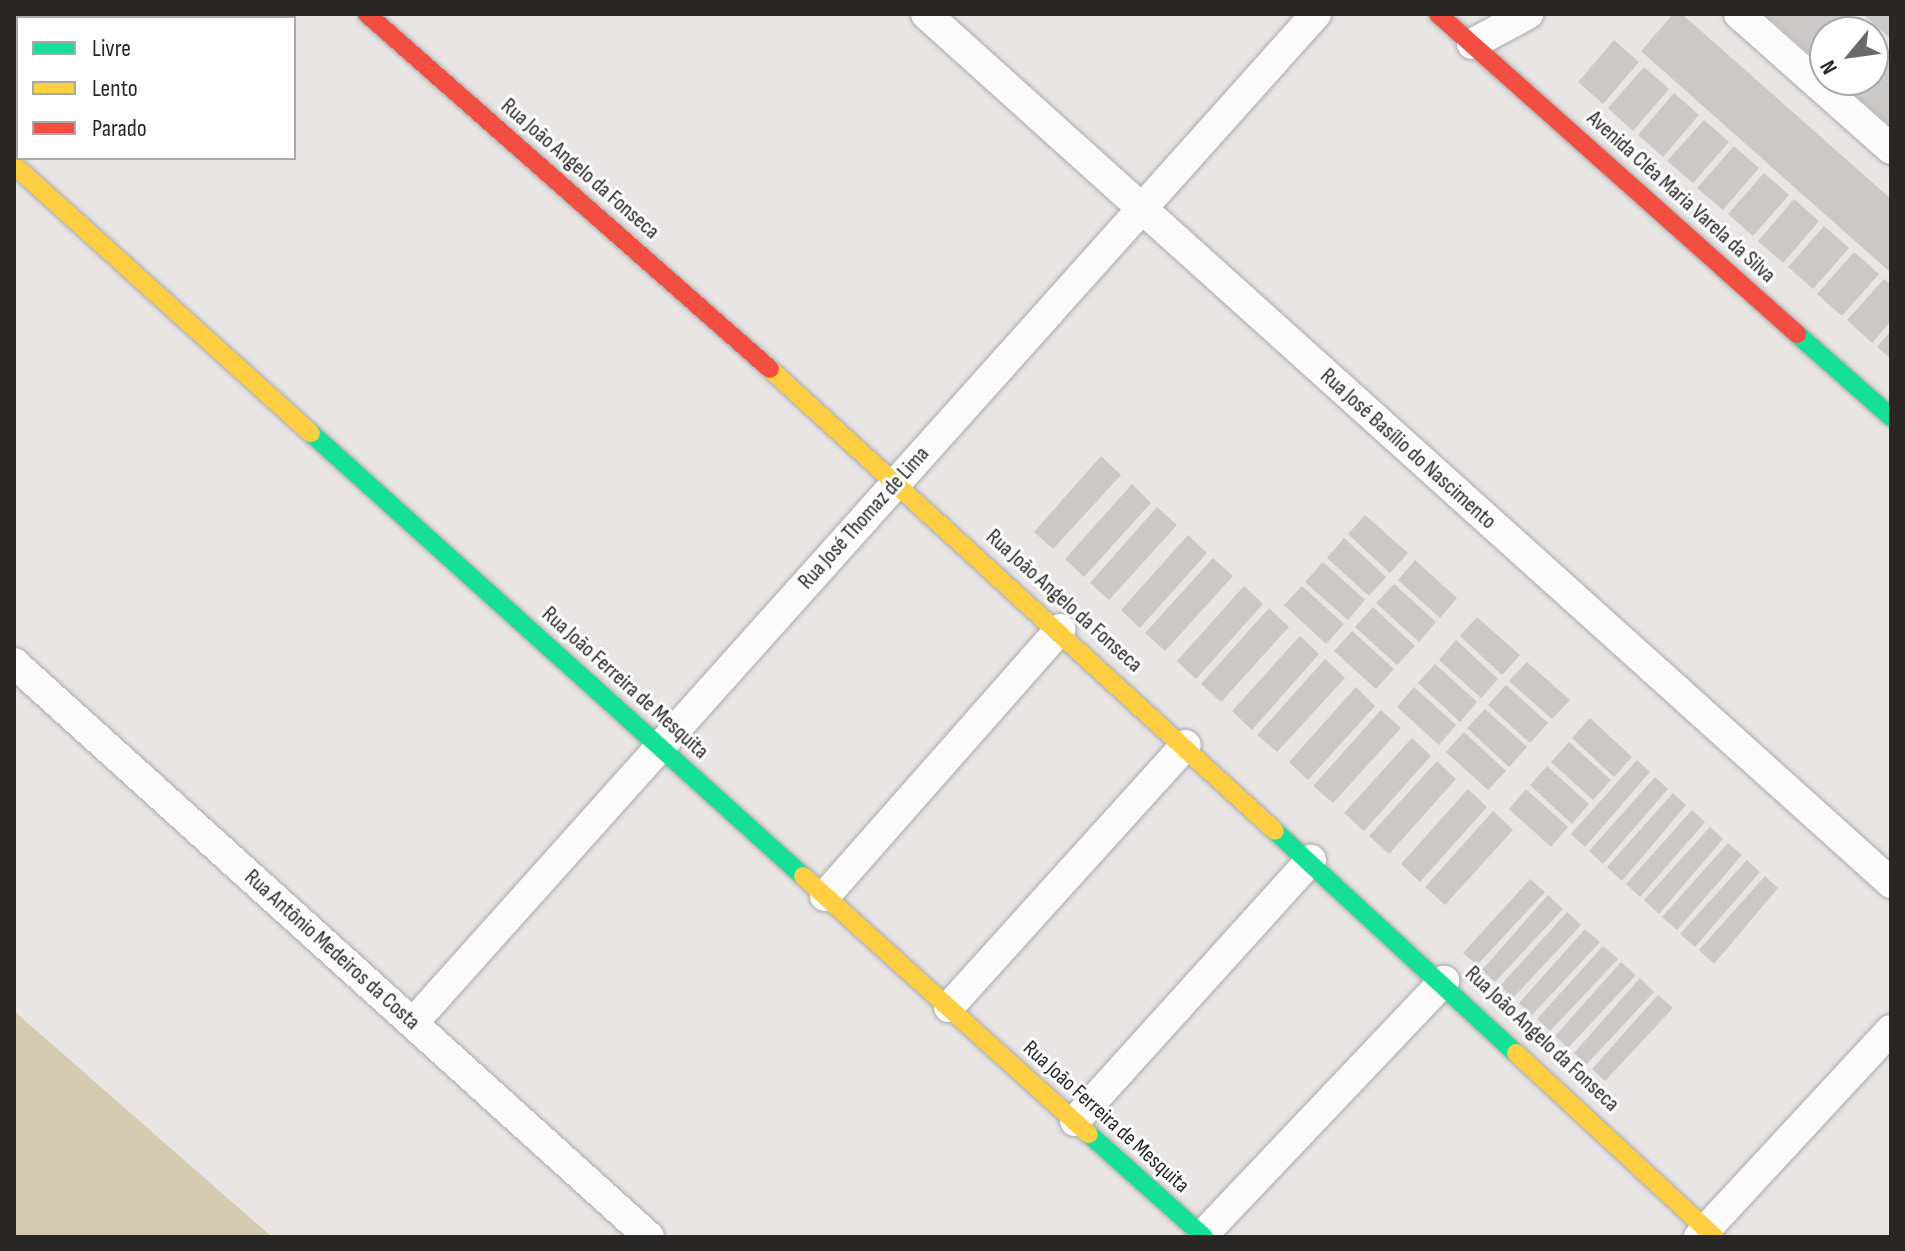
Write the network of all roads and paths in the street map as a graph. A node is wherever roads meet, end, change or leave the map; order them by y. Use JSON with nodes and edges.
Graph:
{"nodes":[{"id":1,"x":367,"y":14,"type":"edge"},
{"id":2,"x":926,"y":14,"type":"edge"},
{"id":3,"x":1316,"y":14,"type":"edge"},
{"id":4,"x":1438,"y":14,"type":"edge"},
{"id":5,"x":1528,"y":14,"type":"edge"},
{"id":6,"x":1739,"y":14,"type":"edge"},
{"id":7,"x":1472,"y":44,"type":"junction"},
{"id":8,"x":1891,"y":149,"type":"edge"},
{"id":9,"x":14,"y":165,"type":"edge"},
{"id":10,"x":1141,"y":207,"type":"junction"},
{"id":11,"x":1891,"y":417,"type":"edge"},
{"id":12,"x":897,"y":481,"type":"junction"},
{"id":13,"x":1060,"y":629,"type":"junction"},
{"id":14,"x":14,"y":663,"type":"edge"},
{"id":15,"x":1186,"y":745,"type":"junction"},
{"id":16,"x":660,"y":747,"type":"junction"},
{"id":17,"x":1311,"y":860,"type":"junction"},
{"id":18,"x":1891,"y":883,"type":"edge"},
{"id":19,"x":825,"y":896,"type":"junction"},
{"id":20,"x":1444,"y":981,"type":"junction"},
{"id":21,"x":949,"y":1007,"type":"junction"},
{"id":22,"x":413,"y":1023,"type":"junction"},
{"id":23,"x":1891,"y":1030,"type":"edge"},
{"id":24,"x":1075,"y":1121,"type":"junction"},
{"id":25,"x":1707,"y":1234,"type":"edge"},
{"id":26,"x":1203,"y":1236,"type":"edge"},
{"id":27,"x":649,"y":1237,"type":"edge"}],
"edges":[{"from":1,"to":12,"type":"street","name":"Rua João Angelo da Fonseca"},
{"from":2,"to":10,"type":"street","name":"Rua José Basílio do Nascimento"},
{"from":3,"to":10,"type":"street","name":"Rua José Thomaz de Lima"},
{"from":4,"to":7,"type":"street","name":"Avenida Cléa Maria Varela da Silva"},
{"from":5,"to":7,"type":"street"},
{"from":6,"to":8,"type":"street"},
{"from":7,"to":11,"type":"street","name":"Avenida Cléa Maria Varela da Silva"},
{"from":9,"to":16,"type":"street","name":"Rua João Ferreira de Mesquita"},
{"from":10,"to":12,"type":"street","name":"Rua José Thomaz de Lima"},
{"from":10,"to":18,"type":"street","name":"Rua José Basílio do Nascimento"},
{"from":12,"to":13,"type":"street","name":"Rua João Angelo da Fonseca"},
{"from":12,"to":16,"type":"street","name":"Rua José Thomaz de Lima"},
{"from":13,"to":15,"type":"street","name":"Rua João Angelo da Fonseca"},
{"from":13,"to":19,"type":"street"},
{"from":14,"to":22,"type":"street","name":"Rua Antônio Medeiros da Costa"},
{"from":15,"to":17,"type":"street","name":"Rua João Angelo da Fonseca"},
{"from":15,"to":21,"type":"street"},
{"from":16,"to":19,"type":"street","name":"Rua João Ferreira de Mesquita"},
{"from":16,"to":22,"type":"street","name":"Rua José Thomaz de Lima"},
{"from":17,"to":20,"type":"street","name":"Rua João Angelo da Fonseca"},
{"from":17,"to":24,"type":"street"},
{"from":19,"to":21,"type":"street","name":"Rua João Ferreira de Mesquita"},
{"from":20,"to":25,"type":"street","name":"Rua João Angelo da Fonseca"},
{"from":20,"to":26,"type":"street"},
{"from":21,"to":24,"type":"street","name":"Rua João Ferreira de Mesquita"},
{"from":22,"to":27,"type":"street","name":"Rua Antônio Medeiros da Costa"},
{"from":23,"to":25,"type":"street"},
{"from":24,"to":26,"type":"street","name":"Rua João Ferreira de Mesquita"}]}
